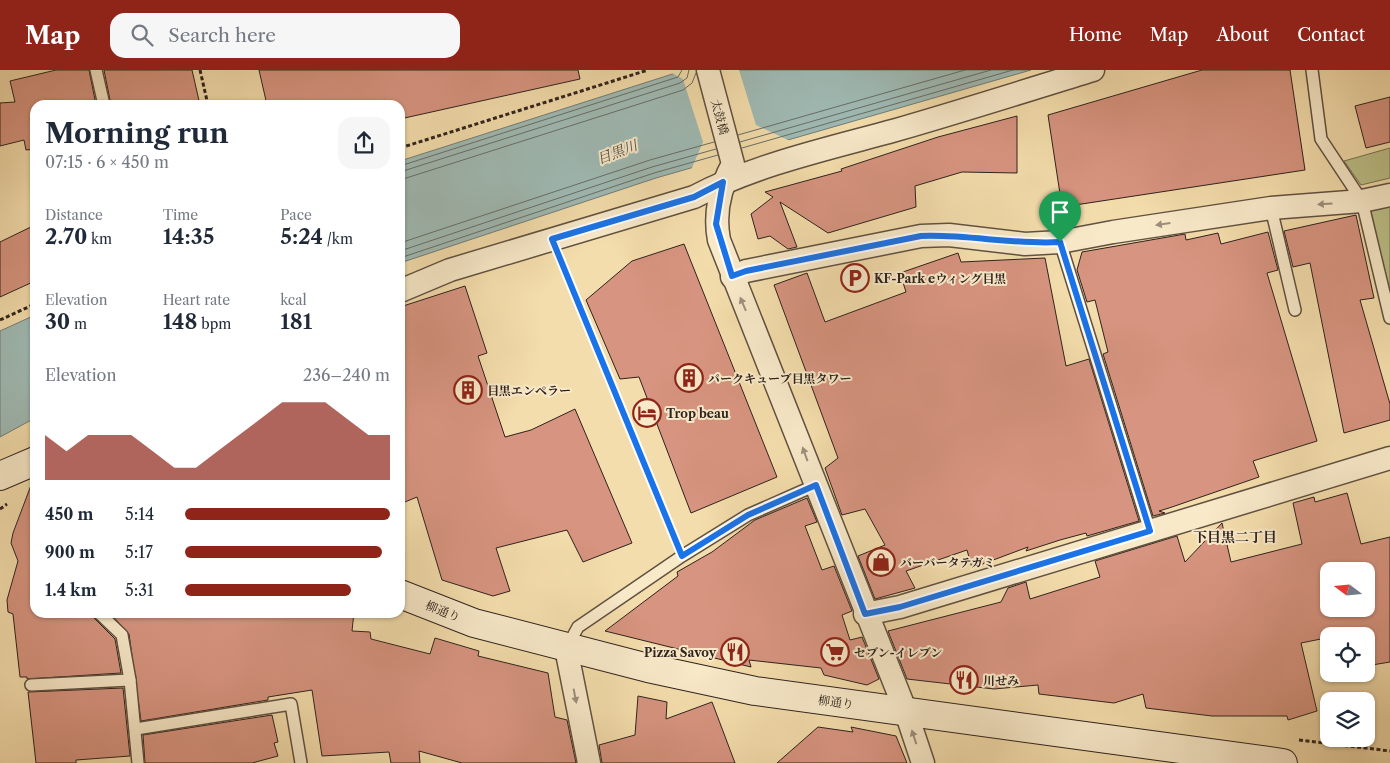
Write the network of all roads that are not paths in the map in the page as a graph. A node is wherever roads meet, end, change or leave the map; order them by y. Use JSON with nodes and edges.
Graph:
{"nodes":[{"id":1,"x":96,"y":70,"type":"edge"},
{"id":2,"x":708,"y":70,"type":"edge"},
{"id":3,"x":1093,"y":70,"type":"edge"},
{"id":4,"x":1312,"y":70,"type":"edge"},
{"id":5,"x":103,"y":100,"type":"edge"},
{"id":6,"x":728,"y":173,"type":"junction"},
{"id":7,"x":1390,"y":195,"type":"edge"},
{"id":8,"x":1362,"y":201,"type":"junction"},
{"id":9,"x":1271,"y":208,"type":"junction"},
{"id":10,"x":1060,"y":242,"type":"junction"},
{"id":11,"x":732,"y":276,"type":"junction"},
{"id":12,"x":405,"y":289,"type":"edge"},
{"id":13,"x":1295,"y":310,"type":"dead end"},
{"id":14,"x":1390,"y":318,"type":"edge"},
{"id":15,"x":1390,"y":458,"type":"edge"},
{"id":16,"x":30,"y":462,"type":"edge"},
{"id":17,"x":0,"y":476,"type":"edge"},
{"id":18,"x":816,"y":485,"type":"junction"},
{"id":19,"x":1150,"y":531,"type":"junction"},
{"id":20,"x":405,"y":596,"type":"edge"},
{"id":21,"x":865,"y":614,"type":"junction"},
{"id":22,"x":104,"y":618,"type":"edge"},
{"id":23,"x":566,"y":648,"type":"junction"},
{"id":24,"x":130,"y":680,"type":"junction"},
{"id":25,"x":31,"y":685,"type":"dead end"},
{"id":26,"x":906,"y":712,"type":"junction"},
{"id":27,"x":136,"y":729,"type":"junction"},
{"id":28,"x":138,"y":763,"type":"edge"},
{"id":29,"x":301,"y":763,"type":"edge"},
{"id":30,"x":589,"y":763,"type":"edge"},
{"id":31,"x":923,"y":763,"type":"edge"},
{"id":32,"x":1283,"y":763,"type":"edge"}],
"edges":[{"from":1,"to":5,"type":"lane"},
{"from":2,"to":6,"type":"street","name":"太鼓橋"},
{"from":3,"to":6,"type":"street"},
{"from":4,"to":8,"type":"lane"},
{"from":6,"to":11,"type":"street"},
{"from":6,"to":12,"type":"street"},
{"from":7,"to":8,"type":"street"},
{"from":8,"to":9,"type":"street","one_way":true},
{"from":8,"to":14,"type":"lane"},
{"from":9,"to":10,"type":"street","one_way":true},
{"from":9,"to":13,"type":"lane"},
{"from":10,"to":11,"type":"street"},
{"from":10,"to":19,"type":"lane"},
{"from":18,"to":11,"type":"street","one_way":true},
{"from":15,"to":19,"type":"street"},
{"from":16,"to":17,"type":"street"},
{"from":18,"to":21,"type":"street"},
{"from":18,"to":23,"type":"lane"},
{"from":19,"to":21,"type":"street"},
{"from":20,"to":23,"type":"street","name":"柳通り"},
{"from":21,"to":26,"type":"street"},
{"from":22,"to":24,"type":"lane"},
{"from":23,"to":26,"type":"street","name":"柳通り"},
{"from":23,"to":30,"type":"street","one_way":true},
{"from":24,"to":25,"type":"lane"},
{"from":24,"to":27,"type":"lane"},
{"from":31,"to":26,"type":"street","one_way":true},
{"from":26,"to":32,"type":"street","name":"柳通り"},
{"from":27,"to":28,"type":"lane"},
{"from":27,"to":29,"type":"lane"}]}
